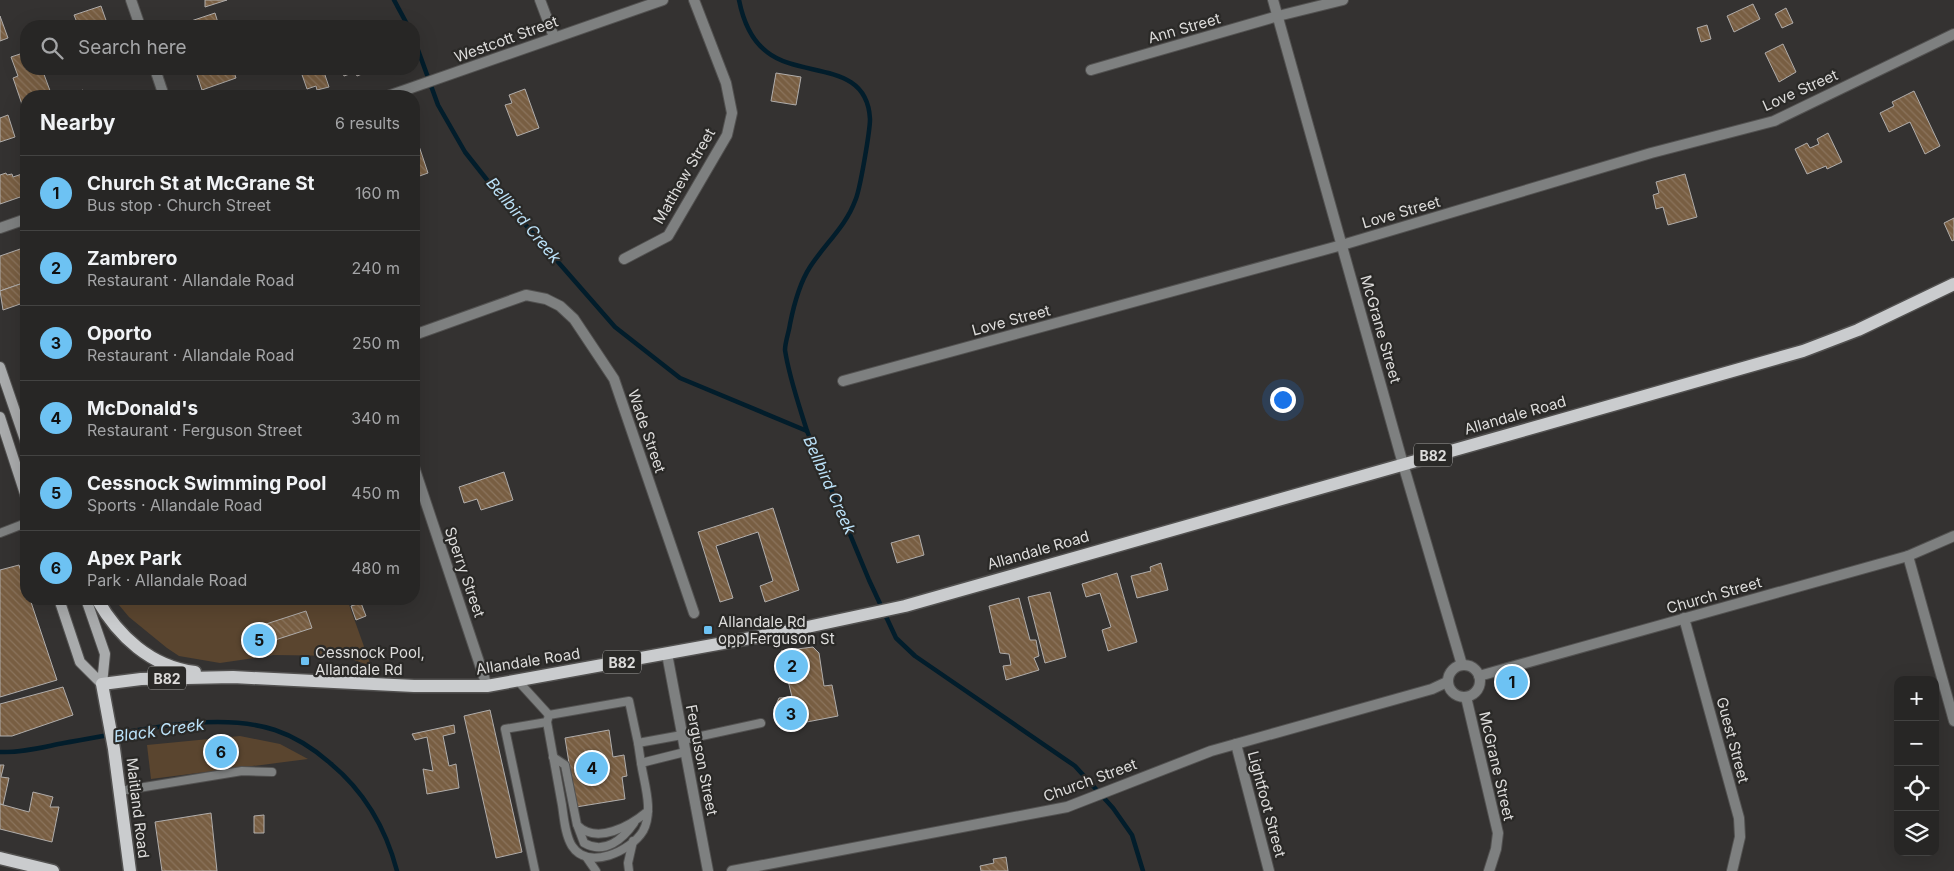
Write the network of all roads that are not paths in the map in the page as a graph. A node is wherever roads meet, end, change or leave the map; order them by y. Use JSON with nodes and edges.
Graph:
{"nodes":[{"id":1,"x":131,"y":0,"type":"edge"},
{"id":2,"x":540,"y":0,"type":"edge"},
{"id":3,"x":663,"y":0,"type":"edge"},
{"id":4,"x":694,"y":0,"type":"edge"},
{"id":5,"x":1273,"y":0,"type":"edge"},
{"id":6,"x":1343,"y":0,"type":"edge"},
{"id":7,"x":1278,"y":16,"type":"junction"},
{"id":8,"x":138,"y":20,"type":"edge"},
{"id":9,"x":1954,"y":34,"type":"edge"},
{"id":10,"x":554,"y":36,"type":"junction"},
{"id":11,"x":1091,"y":70,"type":"dead end"},
{"id":12,"x":157,"y":75,"type":"edge"},
{"id":13,"x":162,"y":90,"type":"edge"},
{"id":14,"x":406,"y":90,"type":"edge"},
{"id":15,"x":20,"y":221,"type":"edge"},
{"id":16,"x":0,"y":228,"type":"edge"},
{"id":17,"x":1342,"y":244,"type":"junction"},
{"id":18,"x":624,"y":258,"type":"dead end"},
{"id":19,"x":1954,"y":284,"type":"edge"},
{"id":20,"x":420,"y":333,"type":"edge"},
{"id":21,"x":0,"y":367,"type":"edge"},
{"id":22,"x":843,"y":381,"type":"dead end"},
{"id":23,"x":0,"y":417,"type":"edge"},
{"id":24,"x":20,"y":425,"type":"edge"},
{"id":25,"x":1403,"y":464,"type":"junction"},
{"id":26,"x":20,"y":479,"type":"edge"},
{"id":27,"x":420,"y":485,"type":"edge"},
{"id":28,"x":20,"y":525,"type":"edge"},
{"id":29,"x":0,"y":533,"type":"edge"},
{"id":30,"x":1954,"y":536,"type":"edge"},
{"id":31,"x":1908,"y":556,"type":"junction"},
{"id":32,"x":61,"y":605,"type":"edge"},
{"id":33,"x":88,"y":605,"type":"edge"},
{"id":34,"x":100,"y":605,"type":"edge"},
{"id":35,"x":694,"y":613,"type":"dead end"},
{"id":36,"x":1684,"y":618,"type":"junction"},
{"id":37,"x":666,"y":654,"type":"junction"},
{"id":38,"x":1462,"y":665,"type":"junction"},
{"id":39,"x":1479,"y":676,"type":"junction"},
{"id":40,"x":233,"y":677,"type":"junction"},
{"id":41,"x":518,"y":681,"type":"junction"},
{"id":42,"x":1447,"y":682,"type":"junction"},
{"id":43,"x":102,"y":684,"type":"junction"},
{"id":44,"x":487,"y":686,"type":"junction"},
{"id":45,"x":1466,"y":697,"type":"junction"},
{"id":46,"x":548,"y":719,"type":"junction"},
{"id":47,"x":1954,"y":721,"type":"edge"},
{"id":48,"x":761,"y":723,"type":"dead end"},
{"id":49,"x":682,"y":738,"type":"junction"},
{"id":50,"x":638,"y":743,"type":"junction"},
{"id":51,"x":1236,"y":744,"type":"junction"},
{"id":52,"x":685,"y":752,"type":"junction"},
{"id":53,"x":553,"y":757,"type":"junction"},
{"id":54,"x":641,"y":762,"type":"junction"},
{"id":55,"x":272,"y":772,"type":"dead end"},
{"id":56,"x":120,"y":791,"type":"junction"},
{"id":57,"x":648,"y":811,"type":"junction"},
{"id":58,"x":634,"y":823,"type":"junction"},
{"id":59,"x":577,"y":825,"type":"junction"},
{"id":60,"x":633,"y":841,"type":"junction"},
{"id":61,"x":0,"y":858,"type":"edge"},
{"id":62,"x":587,"y":858,"type":"junction"},
{"id":63,"x":53,"y":871,"type":"edge"},
{"id":64,"x":130,"y":871,"type":"edge"},
{"id":65,"x":535,"y":871,"type":"edge"},
{"id":66,"x":596,"y":871,"type":"edge"},
{"id":67,"x":629,"y":871,"type":"edge"},
{"id":68,"x":708,"y":871,"type":"edge"},
{"id":69,"x":732,"y":871,"type":"edge"},
{"id":70,"x":1269,"y":871,"type":"edge"},
{"id":71,"x":1489,"y":871,"type":"edge"},
{"id":72,"x":1732,"y":871,"type":"edge"}],
"edges":[{"from":1,"to":8,"type":"street"},
{"from":2,"to":10,"type":"street"},
{"from":3,"to":10,"type":"street","name":"Westcott Street"},
{"from":4,"to":18,"type":"street","name":"Matthew Street"},
{"from":5,"to":7,"type":"street","name":"McGrane Street"},
{"from":6,"to":7,"type":"street","name":"Ann Street"},
{"from":7,"to":11,"type":"street","name":"Ann Street"},
{"from":7,"to":17,"type":"street","name":"McGrane Street"},
{"from":9,"to":17,"type":"street","name":"Love Street"},
{"from":10,"to":14,"type":"street","name":"Westcott Street"},
{"from":12,"to":13,"type":"street"},
{"from":15,"to":16,"type":"street"},
{"from":17,"to":22,"type":"street","name":"Love Street"},
{"from":17,"to":25,"type":"street","name":"McGrane Street"},
{"from":19,"to":25,"type":"main road","name":"Allandale Road","number":"B82"},
{"from":20,"to":35,"type":"street","name":"Wade Street"},
{"from":21,"to":24,"type":"main road"},
{"from":23,"to":26,"type":"main road"},
{"from":25,"to":37,"type":"main road","name":"Allandale Road","number":"B82"},
{"from":25,"to":38,"type":"street","name":"McGrane Street"},
{"from":27,"to":44,"type":"street","name":"Sperry Street"},
{"from":28,"to":29,"type":"lane"},
{"from":30,"to":31,"type":"street","name":"Church Street"},
{"from":31,"to":36,"type":"street","name":"Church Street"},
{"from":31,"to":47,"type":"street"},
{"from":32,"to":43,"type":"main road"},
{"from":33,"to":43,"type":"main road"},
{"from":34,"to":40,"type":"main road"},
{"from":36,"to":39,"type":"street","name":"Church Street"},
{"from":36,"to":72,"type":"street","name":"Guest Street"},
{"from":37,"to":41,"type":"main road","name":"Allandale Road","number":"B82"},
{"from":37,"to":49,"type":"street","name":"Ferguson Street"},
{"from":38,"to":39,"type":"street"},
{"from":38,"to":42,"type":"street"},
{"from":39,"to":45,"type":"street"},
{"from":40,"to":43,"type":"main road","name":"Allandale Road","number":"B82"},
{"from":40,"to":44,"type":"main road","name":"Allandale Road","number":"B82"},
{"from":41,"to":44,"type":"main road","name":"Allandale Road","number":"B82"},
{"from":41,"to":46,"type":"lane"},
{"from":42,"to":45,"type":"street"},
{"from":42,"to":51,"type":"street","name":"Church Street"},
{"from":43,"to":56,"type":"main road","name":"Maitland Road"},
{"from":45,"to":71,"type":"street","name":"McGrane Street"},
{"from":46,"to":50,"type":"lane"},
{"from":46,"to":53,"type":"lane"},
{"from":46,"to":65,"type":"lane"},
{"from":48,"to":49,"type":"lane"},
{"from":49,"to":50,"type":"lane"},
{"from":49,"to":52,"type":"street","name":"Ferguson Street"},
{"from":50,"to":54,"type":"lane"},
{"from":51,"to":69,"type":"street","name":"Church Street"},
{"from":51,"to":70,"type":"street","name":"Lightfoot Street"},
{"from":52,"to":54,"type":"lane"},
{"from":52,"to":68,"type":"street","name":"Ferguson Street"},
{"from":53,"to":59,"type":"lane"},
{"from":53,"to":62,"type":"lane"},
{"from":54,"to":57,"type":"lane"},
{"from":55,"to":56,"type":"lane"},
{"from":56,"to":64,"type":"main road","name":"Maitland Road"},
{"from":57,"to":58,"type":"lane"},
{"from":57,"to":60,"type":"lane"},
{"from":58,"to":59,"type":"lane"},
{"from":58,"to":59,"type":"lane"},
{"from":60,"to":62,"type":"lane"},
{"from":60,"to":67,"type":"lane"},
{"from":61,"to":63,"type":"main road"},
{"from":62,"to":66,"type":"lane"}]}
